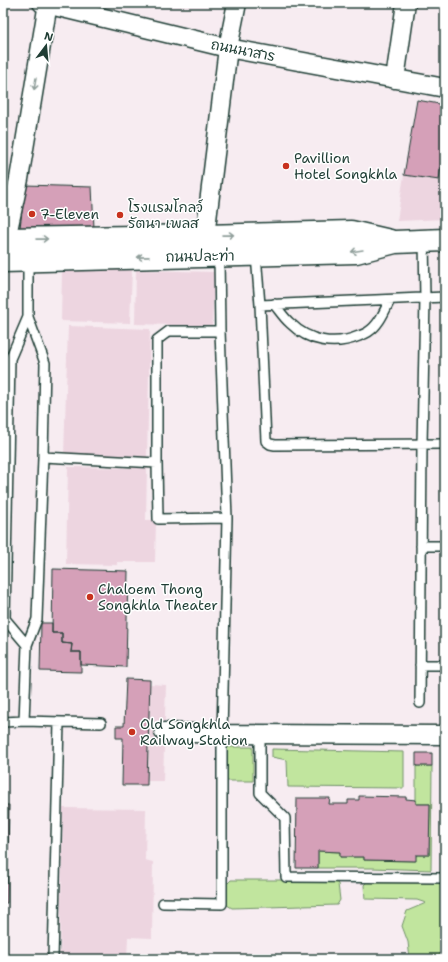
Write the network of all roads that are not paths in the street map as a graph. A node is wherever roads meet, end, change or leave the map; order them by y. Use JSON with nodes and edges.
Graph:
{"nodes":[{"id":1,"x":46,"y":3,"type":"edge"},
{"id":2,"x":237,"y":3,"type":"edge"},
{"id":3,"x":406,"y":3,"type":"edge"},
{"id":4,"x":228,"y":48,"type":"junction"},
{"id":5,"x":395,"y":79,"type":"junction"},
{"id":6,"x":445,"y":88,"type":"edge"},
{"id":7,"x":205,"y":236,"type":"junction"},
{"id":8,"x":5,"y":239,"type":"edge"},
{"id":9,"x":434,"y":240,"type":"edge"},
{"id":10,"x":395,"y":242,"type":"junction"},
{"id":11,"x":256,"y":255,"type":"junction"},
{"id":12,"x":219,"y":256,"type":"junction"},
{"id":13,"x":28,"y":260,"type":"junction"},
{"id":14,"x":3,"y":261,"type":"edge"},
{"id":15,"x":445,"y":297,"type":"edge"},
{"id":16,"x":425,"y":298,"type":"junction"},
{"id":17,"x":390,"y":300,"type":"junction"},
{"id":18,"x":260,"y":304,"type":"junction"},
{"id":19,"x":274,"y":304,"type":"junction"},
{"id":20,"x":28,"y":317,"type":"junction"},
{"id":21,"x":220,"y":331,"type":"junction"},
{"id":22,"x":422,"y":444,"type":"junction"},
{"id":23,"x":445,"y":444,"type":"edge"},
{"id":24,"x":43,"y":457,"type":"junction"},
{"id":25,"x":157,"y":463,"type":"junction"},
{"id":26,"x":226,"y":518,"type":"junction"},
{"id":27,"x":421,"y":546,"type":"junction"},
{"id":28,"x":445,"y":546,"type":"edge"},
{"id":29,"x":26,"y":645,"type":"junction"},
{"id":30,"x":420,"y":665,"type":"junction"},
{"id":31,"x":445,"y":665,"type":"edge"},
{"id":32,"x":420,"y":703,"type":"dead end"},
{"id":33,"x":24,"y":721,"type":"junction"},
{"id":34,"x":3,"y":722,"type":"edge"},
{"id":35,"x":59,"y":722,"type":"junction"},
{"id":36,"x":101,"y":723,"type":"dead end"},
{"id":37,"x":164,"y":732,"type":"dead end"},
{"id":38,"x":222,"y":734,"type":"junction"},
{"id":39,"x":260,"y":734,"type":"junction"},
{"id":40,"x":445,"y":735,"type":"edge"},
{"id":41,"x":445,"y":878,"type":"edge"},
{"id":42,"x":163,"y":902,"type":"dead end"},
{"id":43,"x":53,"y":959,"type":"edge"}],
"edges":[{"from":1,"to":4,"type":"street","name":"ถนนนาสาร"},
{"from":1,"to":8,"type":"street","one_way":true},
{"from":2,"to":4,"type":"street"},
{"from":3,"to":5,"type":"street"},
{"from":4,"to":5,"type":"street","name":"ถนนนาสาร"},
{"from":4,"to":7,"type":"street"},
{"from":5,"to":6,"type":"street","name":"ถนนนาสาร"},
{"from":8,"to":7,"type":"main road","name":"ถนนปละท่า","one_way":true},
{"from":7,"to":10,"type":"main road","name":"ถนนปละท่า","one_way":true},
{"from":9,"to":10,"type":"main road","name":"ถนนปละท่า"},
{"from":9,"to":16,"type":"lane"},
{"from":10,"to":11,"type":"main road","name":"ถนนปละท่า","one_way":true},
{"from":11,"to":12,"type":"main road","name":"ถนนปละท่า"},
{"from":11,"to":18,"type":"lane"},
{"from":12,"to":13,"type":"main road","name":"ถนนปละท่า","one_way":true},
{"from":12,"to":21,"type":"lane"},
{"from":13,"to":14,"type":"main road","name":"ถนนปละท่า"},
{"from":13,"to":20,"type":"lane"},
{"from":15,"to":16,"type":"lane"},
{"from":16,"to":17,"type":"lane"},
{"from":16,"to":22,"type":"lane"},
{"from":17,"to":19,"type":"lane"},
{"from":17,"to":19,"type":"lane"},
{"from":18,"to":19,"type":"lane"},
{"from":18,"to":22,"type":"lane"},
{"from":20,"to":24,"type":"lane"},
{"from":20,"to":29,"type":"lane"},
{"from":21,"to":25,"type":"lane"},
{"from":21,"to":26,"type":"lane"},
{"from":22,"to":23,"type":"lane"},
{"from":22,"to":27,"type":"lane"},
{"from":24,"to":25,"type":"lane"},
{"from":24,"to":29,"type":"lane"},
{"from":25,"to":26,"type":"lane"},
{"from":26,"to":38,"type":"lane"},
{"from":27,"to":28,"type":"lane"},
{"from":27,"to":30,"type":"lane"},
{"from":29,"to":33,"type":"lane"},
{"from":30,"to":31,"type":"lane"},
{"from":30,"to":32,"type":"lane"},
{"from":33,"to":34,"type":"lane"},
{"from":33,"to":35,"type":"lane"},
{"from":35,"to":36,"type":"lane"},
{"from":35,"to":43,"type":"lane"},
{"from":37,"to":38,"type":"street"},
{"from":38,"to":39,"type":"street"},
{"from":38,"to":42,"type":"lane"},
{"from":39,"to":40,"type":"street"},
{"from":39,"to":41,"type":"lane"}]}
